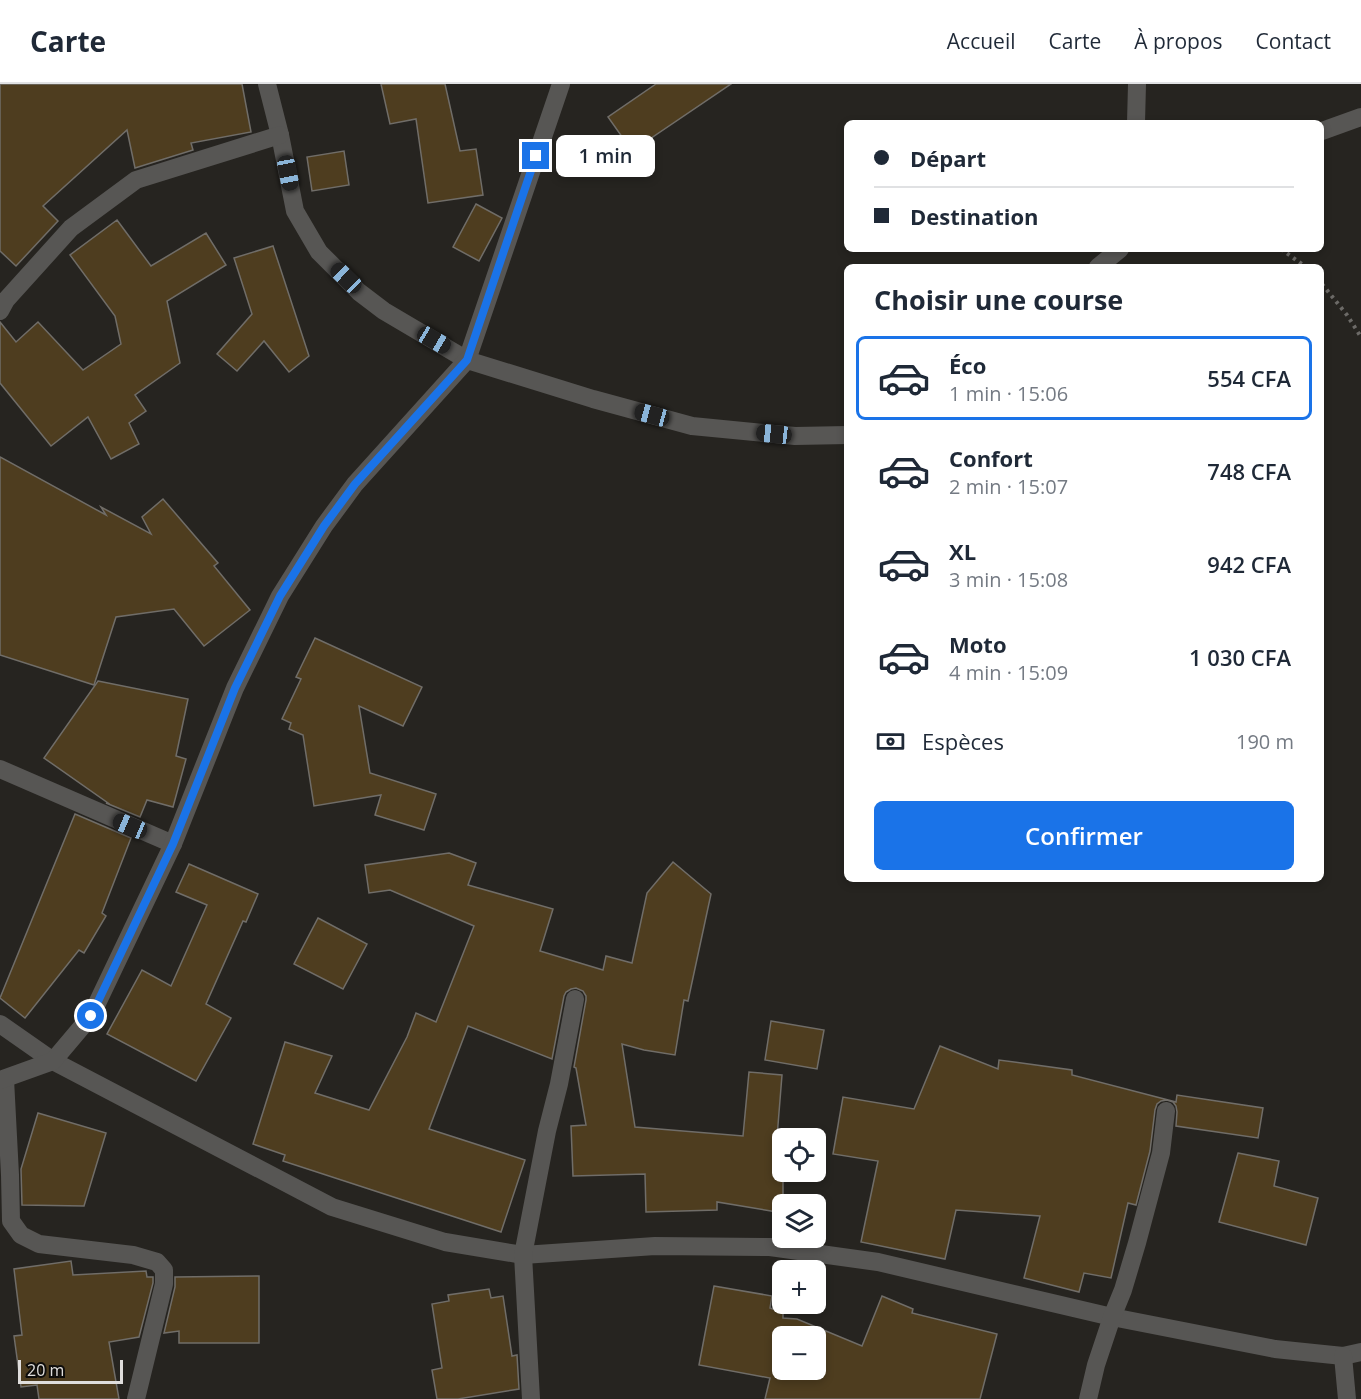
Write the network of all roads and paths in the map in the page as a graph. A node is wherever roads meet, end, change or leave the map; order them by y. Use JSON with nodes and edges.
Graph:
{"nodes":[{"id":1,"x":267,"y":84,"type":"edge"},
{"id":2,"x":561,"y":84,"type":"edge"},
{"id":3,"x":1137,"y":84,"type":"edge"},
{"id":4,"x":1361,"y":117,"type":"edge"},
{"id":5,"x":1136,"y":120,"type":"edge"},
{"id":6,"x":1324,"y":130,"type":"edge"},
{"id":7,"x":280,"y":135,"type":"junction"},
{"id":8,"x":1116,"y":252,"type":"edge"},
{"id":9,"x":1285,"y":252,"type":"edge"},
{"id":10,"x":1102,"y":264,"type":"edge"},
{"id":11,"x":1302,"y":264,"type":"edge"},
{"id":12,"x":1324,"y":286,"type":"edge"},
{"id":13,"x":2,"y":303,"type":"edge"},
{"id":14,"x":1361,"y":337,"type":"edge"},
{"id":15,"x":467,"y":360,"type":"junction"},
{"id":16,"x":844,"y":435,"type":"edge"},
{"id":17,"x":0,"y":769,"type":"edge"},
{"id":18,"x":173,"y":844,"type":"junction"},
{"id":19,"x":575,"y":999,"type":"dead end"},
{"id":20,"x":0,"y":1024,"type":"edge"},
{"id":21,"x":53,"y":1061,"type":"junction"},
{"id":22,"x":2,"y":1079,"type":"edge"},
{"id":23,"x":1166,"y":1111,"type":"dead end"},
{"id":24,"x":523,"y":1255,"type":"junction"},
{"id":25,"x":1112,"y":1317,"type":"junction"},
{"id":26,"x":1352,"y":1354,"type":"edge"},
{"id":27,"x":135,"y":1399,"type":"edge"},
{"id":28,"x":531,"y":1399,"type":"edge"},
{"id":29,"x":1088,"y":1399,"type":"edge"},
{"id":30,"x":1347,"y":1399,"type":"edge"}],
"edges":[{"from":1,"to":7,"type":"street"},
{"from":2,"to":15,"type":"street"},
{"from":3,"to":5,"type":"street"},
{"from":4,"to":6,"type":"street"},
{"from":7,"to":13,"type":"street"},
{"from":7,"to":15,"type":"street"},
{"from":8,"to":10,"type":"street"},
{"from":9,"to":11,"type":"path"},
{"from":12,"to":14,"type":"path"},
{"from":15,"to":16,"type":"street"},
{"from":15,"to":18,"type":"street"},
{"from":17,"to":18,"type":"street"},
{"from":18,"to":21,"type":"street"},
{"from":19,"to":24,"type":"street"},
{"from":20,"to":21,"type":"street"},
{"from":21,"to":22,"type":"street"},
{"from":21,"to":24,"type":"street"},
{"from":22,"to":27,"type":"street"},
{"from":23,"to":25,"type":"street"},
{"from":24,"to":25,"type":"street"},
{"from":24,"to":28,"type":"street"},
{"from":25,"to":26,"type":"street"},
{"from":25,"to":29,"type":"street"},
{"from":26,"to":30,"type":"street"}]}
